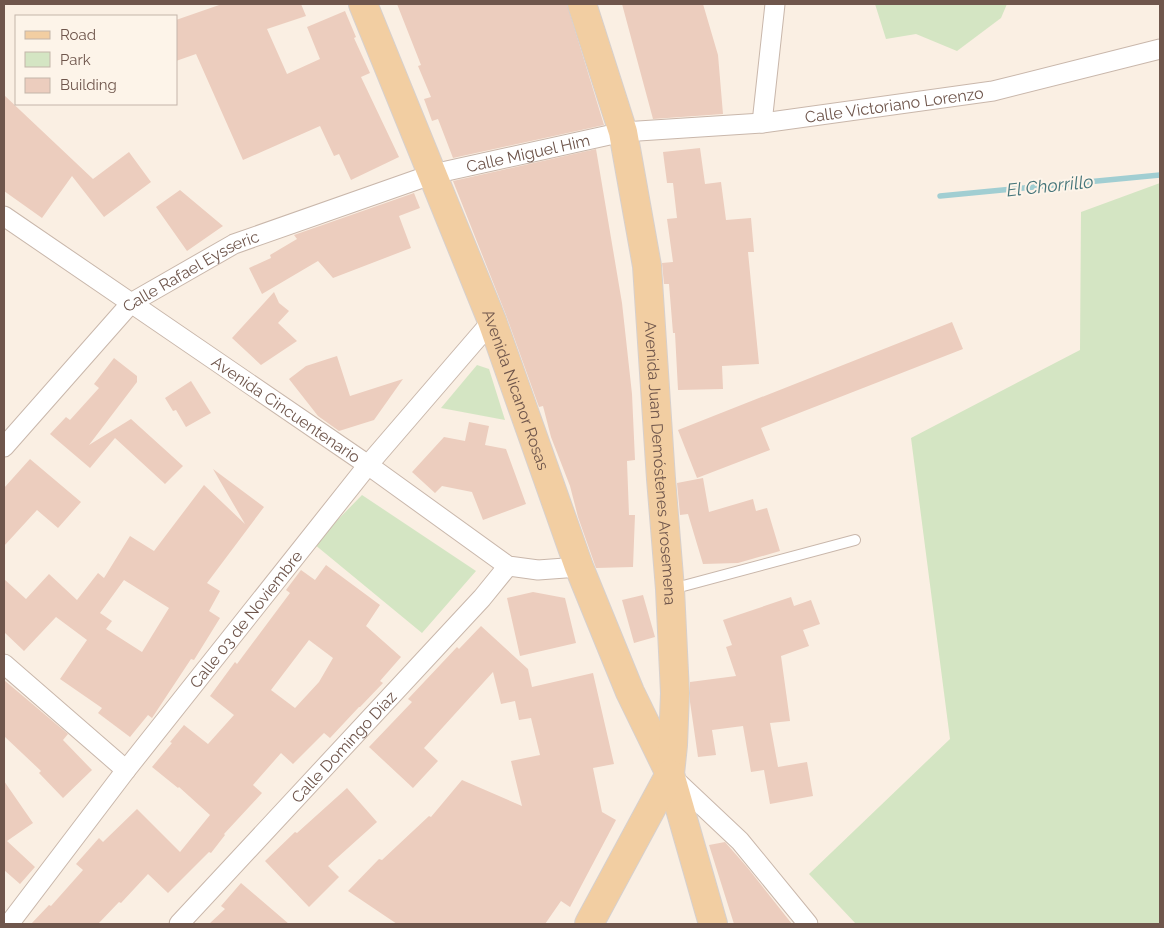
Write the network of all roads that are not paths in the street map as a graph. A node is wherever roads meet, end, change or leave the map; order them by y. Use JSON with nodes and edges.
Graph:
{"nodes":[{"id":1,"x":363,"y":4,"type":"edge"},
{"id":2,"x":582,"y":4,"type":"edge"},
{"id":3,"x":775,"y":4,"type":"edge"},
{"id":4,"x":1160,"y":49,"type":"edge"},
{"id":5,"x":762,"y":123,"type":"junction"},
{"id":6,"x":623,"y":132,"type":"junction"},
{"id":7,"x":433,"y":174,"type":"junction"},
{"id":8,"x":7,"y":223,"type":"edge"},
{"id":9,"x":131,"y":303,"type":"junction"},
{"id":10,"x":492,"y":321,"type":"junction"},
{"id":11,"x":4,"y":448,"type":"edge"},
{"id":12,"x":368,"y":465,"type":"junction"},
{"id":13,"x":855,"y":540,"type":"dead end"},
{"id":14,"x":508,"y":566,"type":"junction"},
{"id":15,"x":579,"y":568,"type":"junction"},
{"id":16,"x":670,"y":590,"type":"junction"},
{"id":17,"x":4,"y":664,"type":"edge"},
{"id":18,"x":126,"y":770,"type":"junction"},
{"id":19,"x":670,"y":774,"type":"junction"},
{"id":20,"x":10,"y":924,"type":"edge"},
{"id":21,"x":179,"y":924,"type":"edge"},
{"id":22,"x":589,"y":924,"type":"edge"},
{"id":23,"x":713,"y":924,"type":"edge"},
{"id":24,"x":808,"y":924,"type":"edge"}],
"edges":[{"from":1,"to":7,"type":"main road","name":"Avenida Nicanor Rosas"},
{"from":2,"to":6,"type":"main road","name":"Avenida Juan Demóstenes Arosemena"},
{"from":3,"to":5,"type":"street"},
{"from":4,"to":5,"type":"street","name":"Calle Victoriano Lorenzo"},
{"from":5,"to":6,"type":"street","name":"Calle Victoriano Lorenzo"},
{"from":6,"to":7,"type":"street","name":"Calle Miguel Him"},
{"from":6,"to":16,"type":"main road","name":"Avenida Juan Demóstenes Arosemena"},
{"from":7,"to":9,"type":"street","name":"Calle Rafael Eysseric"},
{"from":7,"to":10,"type":"main road","name":"Avenida Nicanor Rosas"},
{"from":8,"to":9,"type":"street","name":"Avenida Cincuentenario"},
{"from":9,"to":11,"type":"street","name":"Calle Rafael Eysseric"},
{"from":9,"to":12,"type":"street","name":"Avenida Cincuentenario"},
{"from":10,"to":12,"type":"street","name":"Calle 03 de Noviembre"},
{"from":10,"to":15,"type":"main road","name":"Avenida Nicanor Rosas"},
{"from":12,"to":14,"type":"street","name":"Avenida Cincuentenario"},
{"from":12,"to":18,"type":"street","name":"Calle 03 de Noviembre"},
{"from":13,"to":16,"type":"lane"},
{"from":14,"to":15,"type":"street","name":"Avenida Cincuentenario"},
{"from":14,"to":21,"type":"street","name":"Calle Domingo Díaz"},
{"from":15,"to":19,"type":"main road","name":"Avenida Nicanor Rosas"},
{"from":16,"to":19,"type":"main road","name":"Avenida Juan Demóstenes Arosemena"},
{"from":17,"to":18,"type":"street"},
{"from":18,"to":20,"type":"street","name":"Calle 03 de Noviembre"},
{"from":19,"to":22,"type":"main road"},
{"from":19,"to":23,"type":"main road","name":"Avenida Juan Demóstenes Arosemena"},
{"from":19,"to":24,"type":"street"}]}
